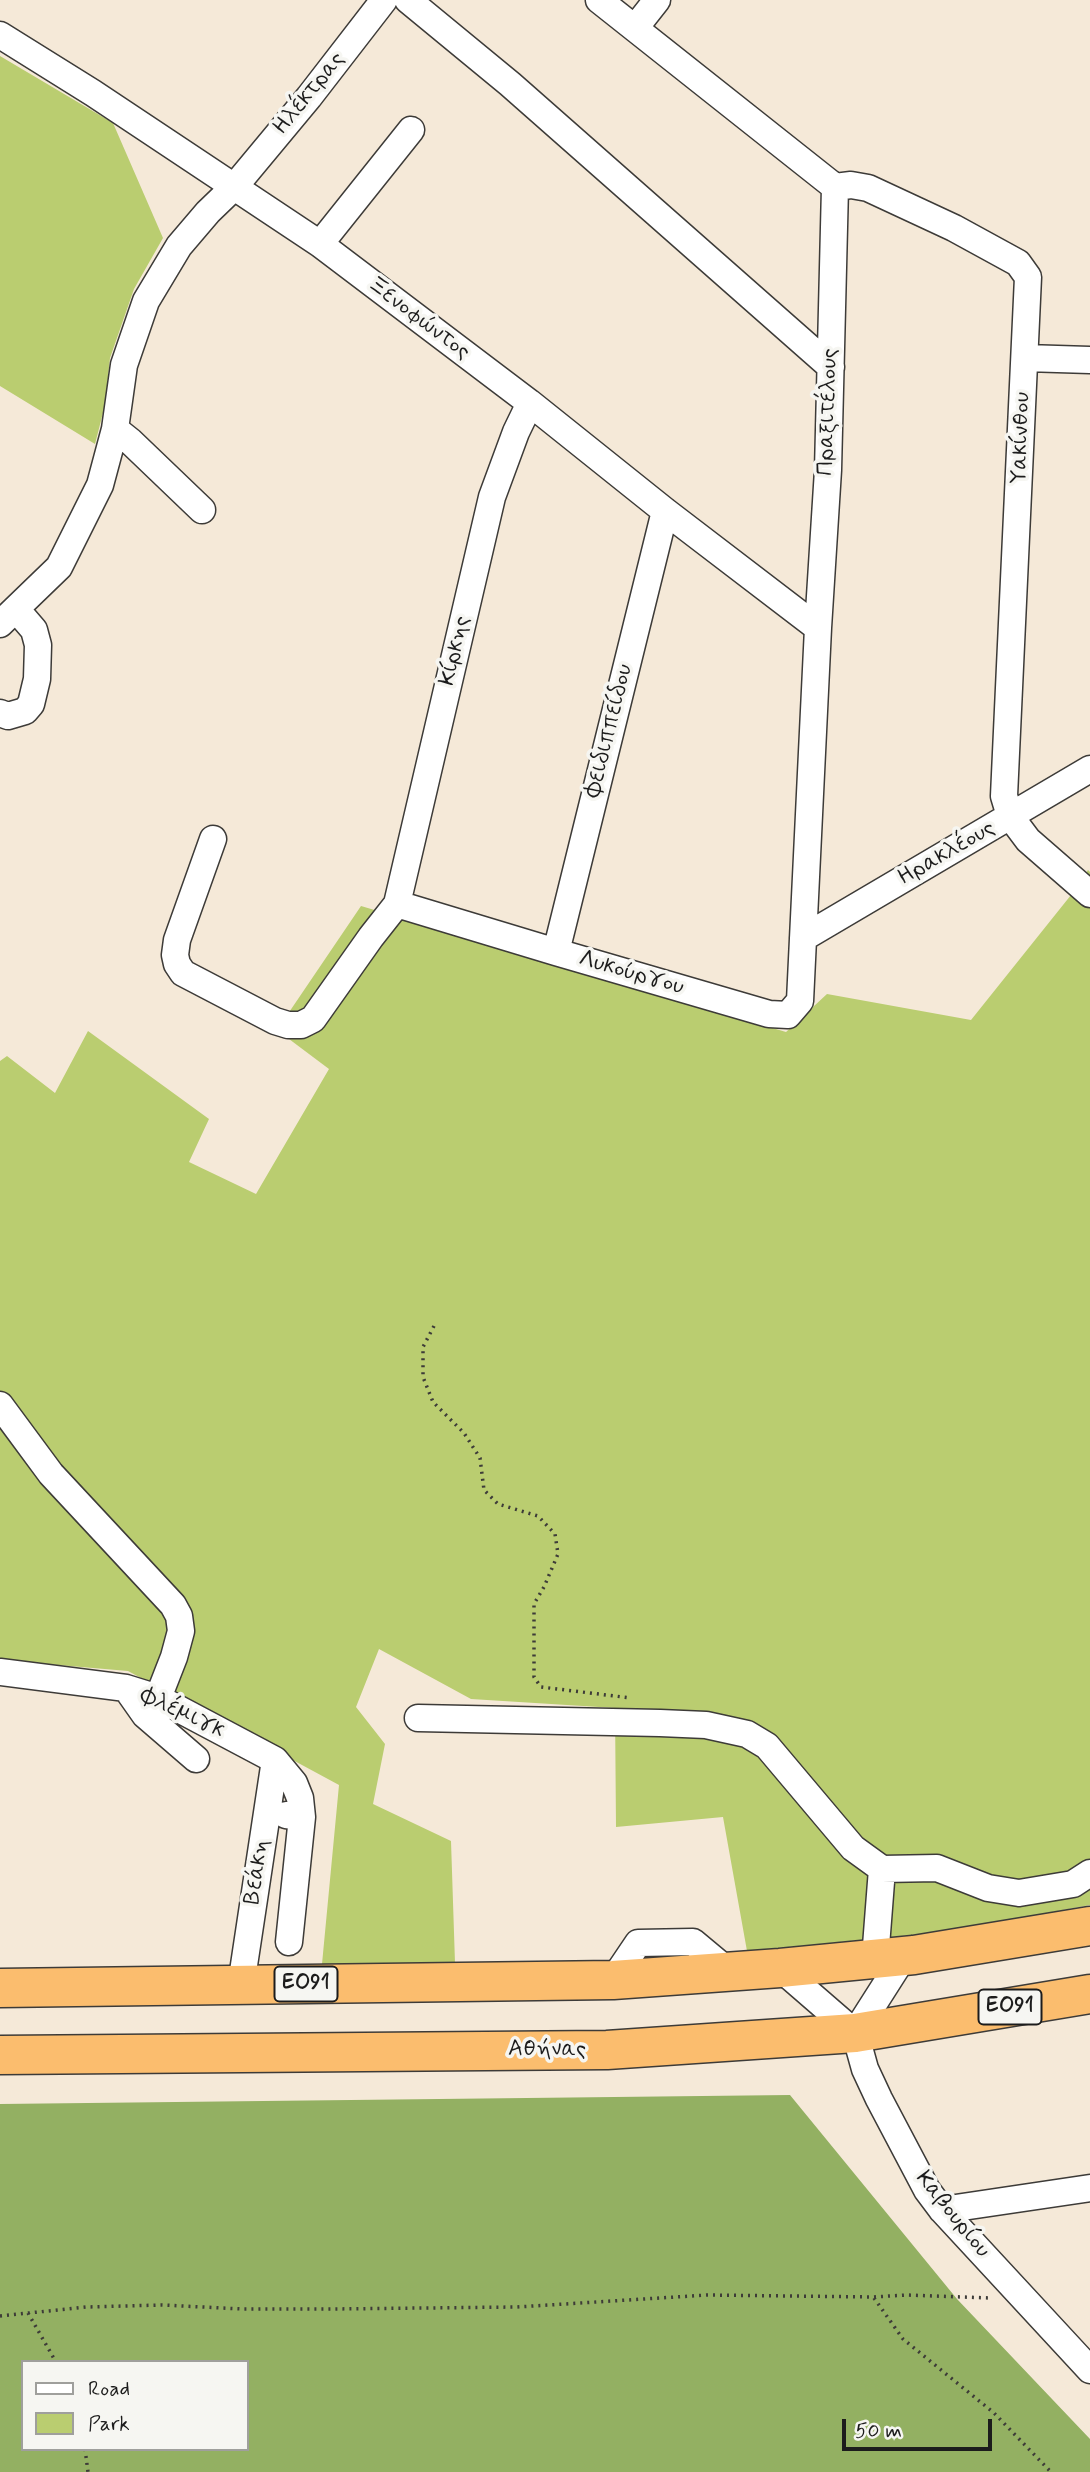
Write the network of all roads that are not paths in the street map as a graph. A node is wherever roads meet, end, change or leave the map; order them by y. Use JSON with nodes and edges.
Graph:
{"nodes":[{"id":1,"x":384,"y":0,"type":"edge"},
{"id":2,"x":408,"y":0,"type":"edge"},
{"id":3,"x":598,"y":0,"type":"edge"},
{"id":4,"x":657,"y":0,"type":"edge"},
{"id":5,"x":635,"y":28,"type":"junction"},
{"id":6,"x":0,"y":35,"type":"edge"},
{"id":7,"x":411,"y":130,"type":"dead end"},
{"id":8,"x":235,"y":186,"type":"junction"},
{"id":9,"x":835,"y":187,"type":"junction"},
{"id":10,"x":320,"y":244,"type":"junction"},
{"id":11,"x":1025,"y":358,"type":"junction"},
{"id":12,"x":1090,"y":360,"type":"edge"},
{"id":13,"x":831,"y":368,"type":"junction"},
{"id":14,"x":530,"y":403,"type":"junction"},
{"id":15,"x":115,"y":429,"type":"junction"},
{"id":16,"x":202,"y":510,"type":"dead end"},
{"id":17,"x":665,"y":510,"type":"junction"},
{"id":18,"x":8,"y":616,"type":"edge"},
{"id":19,"x":818,"y":628,"type":"junction"},
{"id":20,"x":0,"y":713,"type":"edge"},
{"id":21,"x":1090,"y":769,"type":"edge"},
{"id":22,"x":1010,"y":816,"type":"junction"},
{"id":23,"x":213,"y":839,"type":"dead end"},
{"id":24,"x":1090,"y":894,"type":"edge"},
{"id":25,"x":397,"y":904,"type":"junction"},
{"id":26,"x":803,"y":938,"type":"junction"},
{"id":27,"x":556,"y":952,"type":"junction"},
{"id":28,"x":0,"y":1405,"type":"edge"},
{"id":29,"x":0,"y":1672,"type":"edge"},
{"id":30,"x":126,"y":1688,"type":"junction"},
{"id":31,"x":158,"y":1698,"type":"junction"},
{"id":32,"x":418,"y":1718,"type":"dead end"},
{"id":33,"x":196,"y":1759,"type":"dead end"},
{"id":34,"x":275,"y":1760,"type":"junction"},
{"id":35,"x":267,"y":1814,"type":"junction"},
{"id":36,"x":302,"y":1816,"type":"junction"},
{"id":37,"x":882,"y":1869,"type":"junction"},
{"id":38,"x":1090,"y":1873,"type":"edge"},
{"id":39,"x":1090,"y":1926,"type":"edge"},
{"id":40,"x":289,"y":1942,"type":"dead end"},
{"id":41,"x":889,"y":1957,"type":"junction"},
{"id":42,"x":780,"y":1968,"type":"junction"},
{"id":43,"x":241,"y":1985,"type":"junction"},
{"id":44,"x":0,"y":1988,"type":"edge"},
{"id":45,"x":1090,"y":1994,"type":"edge"},
{"id":46,"x":855,"y":2033,"type":"junction"},
{"id":47,"x":0,"y":2055,"type":"edge"},
{"id":48,"x":1090,"y":2188,"type":"edge"},
{"id":49,"x":942,"y":2210,"type":"junction"},
{"id":50,"x":1090,"y":2370,"type":"edge"}],
"edges":[{"from":1,"to":8,"type":"street","name":"Ηλέκτρας"},
{"from":2,"to":13,"type":"street"},
{"from":3,"to":5,"type":"street"},
{"from":4,"to":5,"type":"street"},
{"from":5,"to":9,"type":"street"},
{"from":6,"to":8,"type":"street","name":"Ξενοφώντος"},
{"from":7,"to":10,"type":"street"},
{"from":8,"to":10,"type":"street","name":"Ξενοφώντος"},
{"from":8,"to":15,"type":"street","name":"Ηλέκτρας"},
{"from":9,"to":11,"type":"street","name":"Υακίνθου"},
{"from":9,"to":13,"type":"street","name":"Πραξιτέλους"},
{"from":10,"to":14,"type":"street","name":"Ξενοφώντος"},
{"from":11,"to":12,"type":"street"},
{"from":11,"to":22,"type":"street","name":"Υακίνθου"},
{"from":13,"to":19,"type":"street","name":"Πραξιτέλους"},
{"from":14,"to":17,"type":"street","name":"Ξενοφώντος"},
{"from":14,"to":25,"type":"street","name":"Κίρκης"},
{"from":15,"to":16,"type":"street"},
{"from":15,"to":18,"type":"street","name":"Ηλέκτρας"},
{"from":17,"to":19,"type":"street","name":"Ξενοφώντος"},
{"from":17,"to":27,"type":"street","name":"Φειδιππείδου"},
{"from":18,"to":20,"type":"street"},
{"from":19,"to":26,"type":"street","name":"Πραξιτέλους"},
{"from":21,"to":22,"type":"street","name":"Ηρακλέους"},
{"from":22,"to":24,"type":"street"},
{"from":22,"to":26,"type":"street","name":"Ηρακλέους"},
{"from":23,"to":25,"type":"street"},
{"from":25,"to":27,"type":"street","name":"Λυκούργου"},
{"from":26,"to":27,"type":"street","name":"Λυκούργου"},
{"from":28,"to":31,"type":"street"},
{"from":29,"to":30,"type":"street","name":"Φλέμιγκ"},
{"from":30,"to":31,"type":"street","name":"Φλέμιγκ"},
{"from":30,"to":33,"type":"street"},
{"from":31,"to":34,"type":"street","name":"Φλέμιγκ"},
{"from":32,"to":37,"type":"street"},
{"from":34,"to":35,"type":"street","name":"Βεάκη"},
{"from":34,"to":36,"type":"street"},
{"from":35,"to":36,"type":"street"},
{"from":35,"to":43,"type":"street","name":"Βεάκη"},
{"from":36,"to":40,"type":"street"},
{"from":37,"to":38,"type":"street"},
{"from":37,"to":41,"type":"street"},
{"from":39,"to":41,"type":"highway","number":"ΕΟ91"},
{"from":41,"to":42,"type":"highway","number":"ΕΟ91"},
{"from":41,"to":46,"type":"street"},
{"from":42,"to":43,"type":"highway","number":"ΕΟ91"},
{"from":42,"to":46,"type":"street"},
{"from":43,"to":44,"type":"highway","number":"ΕΟ91"},
{"from":45,"to":46,"type":"highway","name":"Αθήνας","number":"ΕΟ91"},
{"from":46,"to":47,"type":"highway","name":"Αθήνας","number":"ΕΟ91"},
{"from":46,"to":49,"type":"street","name":"Καβουρίου"},
{"from":48,"to":49,"type":"street"},
{"from":49,"to":50,"type":"street","name":"Καβουρίου"}]}
